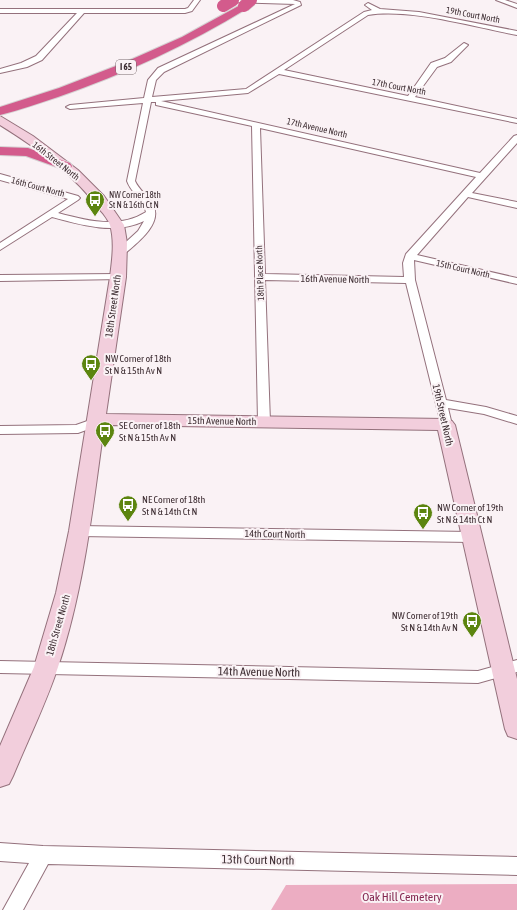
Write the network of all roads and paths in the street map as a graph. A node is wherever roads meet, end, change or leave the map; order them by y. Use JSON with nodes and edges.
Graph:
{"nodes":[{"id":1,"x":197,"y":0,"type":"edge"},
{"id":2,"x":498,"y":0,"type":"edge"},
{"id":3,"x":235,"y":2,"type":"edge"},
{"id":4,"x":368,"y":5,"type":"dead end"},
{"id":5,"x":517,"y":6,"type":"edge"},
{"id":6,"x":0,"y":11,"type":"edge"},
{"id":7,"x":82,"y":11,"type":"junction"},
{"id":8,"x":379,"y":11,"type":"junction"},
{"id":9,"x":517,"y":33,"type":"edge"},
{"id":10,"x":464,"y":45,"type":"dead end"},
{"id":11,"x":2,"y":70,"type":"edge"},
{"id":12,"x":277,"y":71,"type":"junction"},
{"id":13,"x":410,"y":99,"type":"junction"},
{"id":14,"x":148,"y":100,"type":"junction"},
{"id":15,"x":0,"y":103,"type":"edge"},
{"id":16,"x":70,"y":107,"type":"dead end"},
{"id":17,"x":0,"y":111,"type":"edge"},
{"id":18,"x":0,"y":120,"type":"edge"},
{"id":19,"x":517,"y":121,"type":"edge"},
{"id":20,"x":256,"y":125,"type":"junction"},
{"id":21,"x":30,"y":140,"type":"junction"},
{"id":22,"x":515,"y":143,"type":"edge"},
{"id":23,"x":0,"y":150,"type":"edge"},
{"id":24,"x":65,"y":166,"type":"junction"},
{"id":25,"x":482,"y":176,"type":"junction"},
{"id":26,"x":0,"y":177,"type":"edge"},
{"id":27,"x":466,"y":194,"type":"junction"},
{"id":28,"x":517,"y":205,"type":"edge"},
{"id":29,"x":150,"y":213,"type":"junction"},
{"id":30,"x":51,"y":214,"type":"junction"},
{"id":31,"x":117,"y":225,"type":"junction"},
{"id":32,"x":0,"y":247,"type":"edge"},
{"id":33,"x":119,"y":253,"type":"junction"},
{"id":34,"x":410,"y":256,"type":"junction"},
{"id":35,"x":118,"y":277,"type":"junction"},
{"id":36,"x":260,"y":277,"type":"junction"},
{"id":37,"x":0,"y":278,"type":"edge"},
{"id":38,"x":410,"y":280,"type":"junction"},
{"id":39,"x":517,"y":281,"type":"edge"},
{"id":40,"x":441,"y":403,"type":"junction"},
{"id":41,"x":517,"y":420,"type":"edge"},
{"id":42,"x":96,"y":422,"type":"junction"},
{"id":43,"x":264,"y":422,"type":"junction"},
{"id":44,"x":446,"y":425,"type":"junction"},
{"id":45,"x":0,"y":430,"type":"edge"},
{"id":46,"x":79,"y":531,"type":"junction"},
{"id":47,"x":471,"y":537,"type":"junction"},
{"id":48,"x":0,"y":667,"type":"edge"},
{"id":49,"x":46,"y":667,"type":"junction"},
{"id":50,"x":510,"y":668,"type":"edge"},
{"id":51,"x":517,"y":729,"type":"edge"},
{"id":52,"x":0,"y":776,"type":"edge"},
{"id":53,"x":0,"y":852,"type":"edge"},
{"id":54,"x":42,"y":855,"type":"junction"},
{"id":55,"x":517,"y":866,"type":"edge"},
{"id":56,"x":13,"y":910,"type":"edge"}],
"edges":[{"from":1,"to":7,"type":"street"},
{"from":2,"to":5,"type":"street"},
{"from":3,"to":14,"type":"street"},
{"from":3,"to":15,"type":"highway","number":"I 65"},
{"from":3,"to":17,"type":"highway","number":"I 65"},
{"from":4,"to":8,"type":"street"},
{"from":6,"to":7,"type":"street"},
{"from":7,"to":11,"type":"street"},
{"from":8,"to":9,"type":"street","name":"19th Court North"},
{"from":8,"to":12,"type":"street"},
{"from":10,"to":13,"type":"street"},
{"from":12,"to":13,"type":"street","name":"17th Court North"},
{"from":12,"to":14,"type":"street"},
{"from":13,"to":19,"type":"street","name":"17th Court North"},
{"from":14,"to":16,"type":"street"},
{"from":14,"to":20,"type":"street","name":"17th Avenue North"},
{"from":14,"to":29,"type":"street"},
{"from":18,"to":21,"type":"street","name":"16th Street North"},
{"from":20,"to":25,"type":"street","name":"17th Avenue North"},
{"from":20,"to":36,"type":"street","name":"18th Place North"},
{"from":21,"to":23,"type":"highway"},
{"from":21,"to":24,"type":"street","name":"16th Street North"},
{"from":22,"to":25,"type":"street"},
{"from":23,"to":24,"type":"highway"},
{"from":24,"to":31,"type":"street","name":"16th Street North"},
{"from":25,"to":27,"type":"street"},
{"from":26,"to":30,"type":"street","name":"16th Court North"},
{"from":27,"to":28,"type":"street"},
{"from":27,"to":34,"type":"street"},
{"from":29,"to":31,"type":"street"},
{"from":29,"to":33,"type":"street"},
{"from":30,"to":31,"type":"street"},
{"from":30,"to":32,"type":"street"},
{"from":31,"to":33,"type":"street","name":"16th Street North"},
{"from":33,"to":35,"type":"street","name":"18th Street North"},
{"from":34,"to":38,"type":"street","name":"19th Street North"},
{"from":34,"to":39,"type":"street","name":"15th Court North"},
{"from":35,"to":37,"type":"street"},
{"from":35,"to":42,"type":"street","name":"18th Street North"},
{"from":36,"to":38,"type":"street","name":"16th Avenue North"},
{"from":36,"to":43,"type":"street","name":"18th Place North"},
{"from":38,"to":40,"type":"street","name":"19th Street North"},
{"from":40,"to":41,"type":"street"},
{"from":40,"to":44,"type":"street","name":"19th Street North"},
{"from":42,"to":43,"type":"street","name":"15th Avenue North"},
{"from":42,"to":45,"type":"street","name":"15th Avenue North"},
{"from":42,"to":46,"type":"street","name":"18th Street North"},
{"from":43,"to":44,"type":"street","name":"15th Avenue North"},
{"from":44,"to":47,"type":"street","name":"19th Street North"},
{"from":46,"to":47,"type":"street","name":"14th Court North"},
{"from":46,"to":49,"type":"street","name":"18th Street North"},
{"from":47,"to":50,"type":"street","name":"19th Street North"},
{"from":48,"to":49,"type":"street","name":"14th Avenue North"},
{"from":49,"to":50,"type":"street","name":"14th Avenue North"},
{"from":49,"to":52,"type":"street","name":"18th Street North"},
{"from":50,"to":51,"type":"street","name":"19th Street North"},
{"from":53,"to":54,"type":"street","name":"13th Court North"},
{"from":54,"to":55,"type":"street","name":"13th Court North"},
{"from":54,"to":56,"type":"street"}]}
